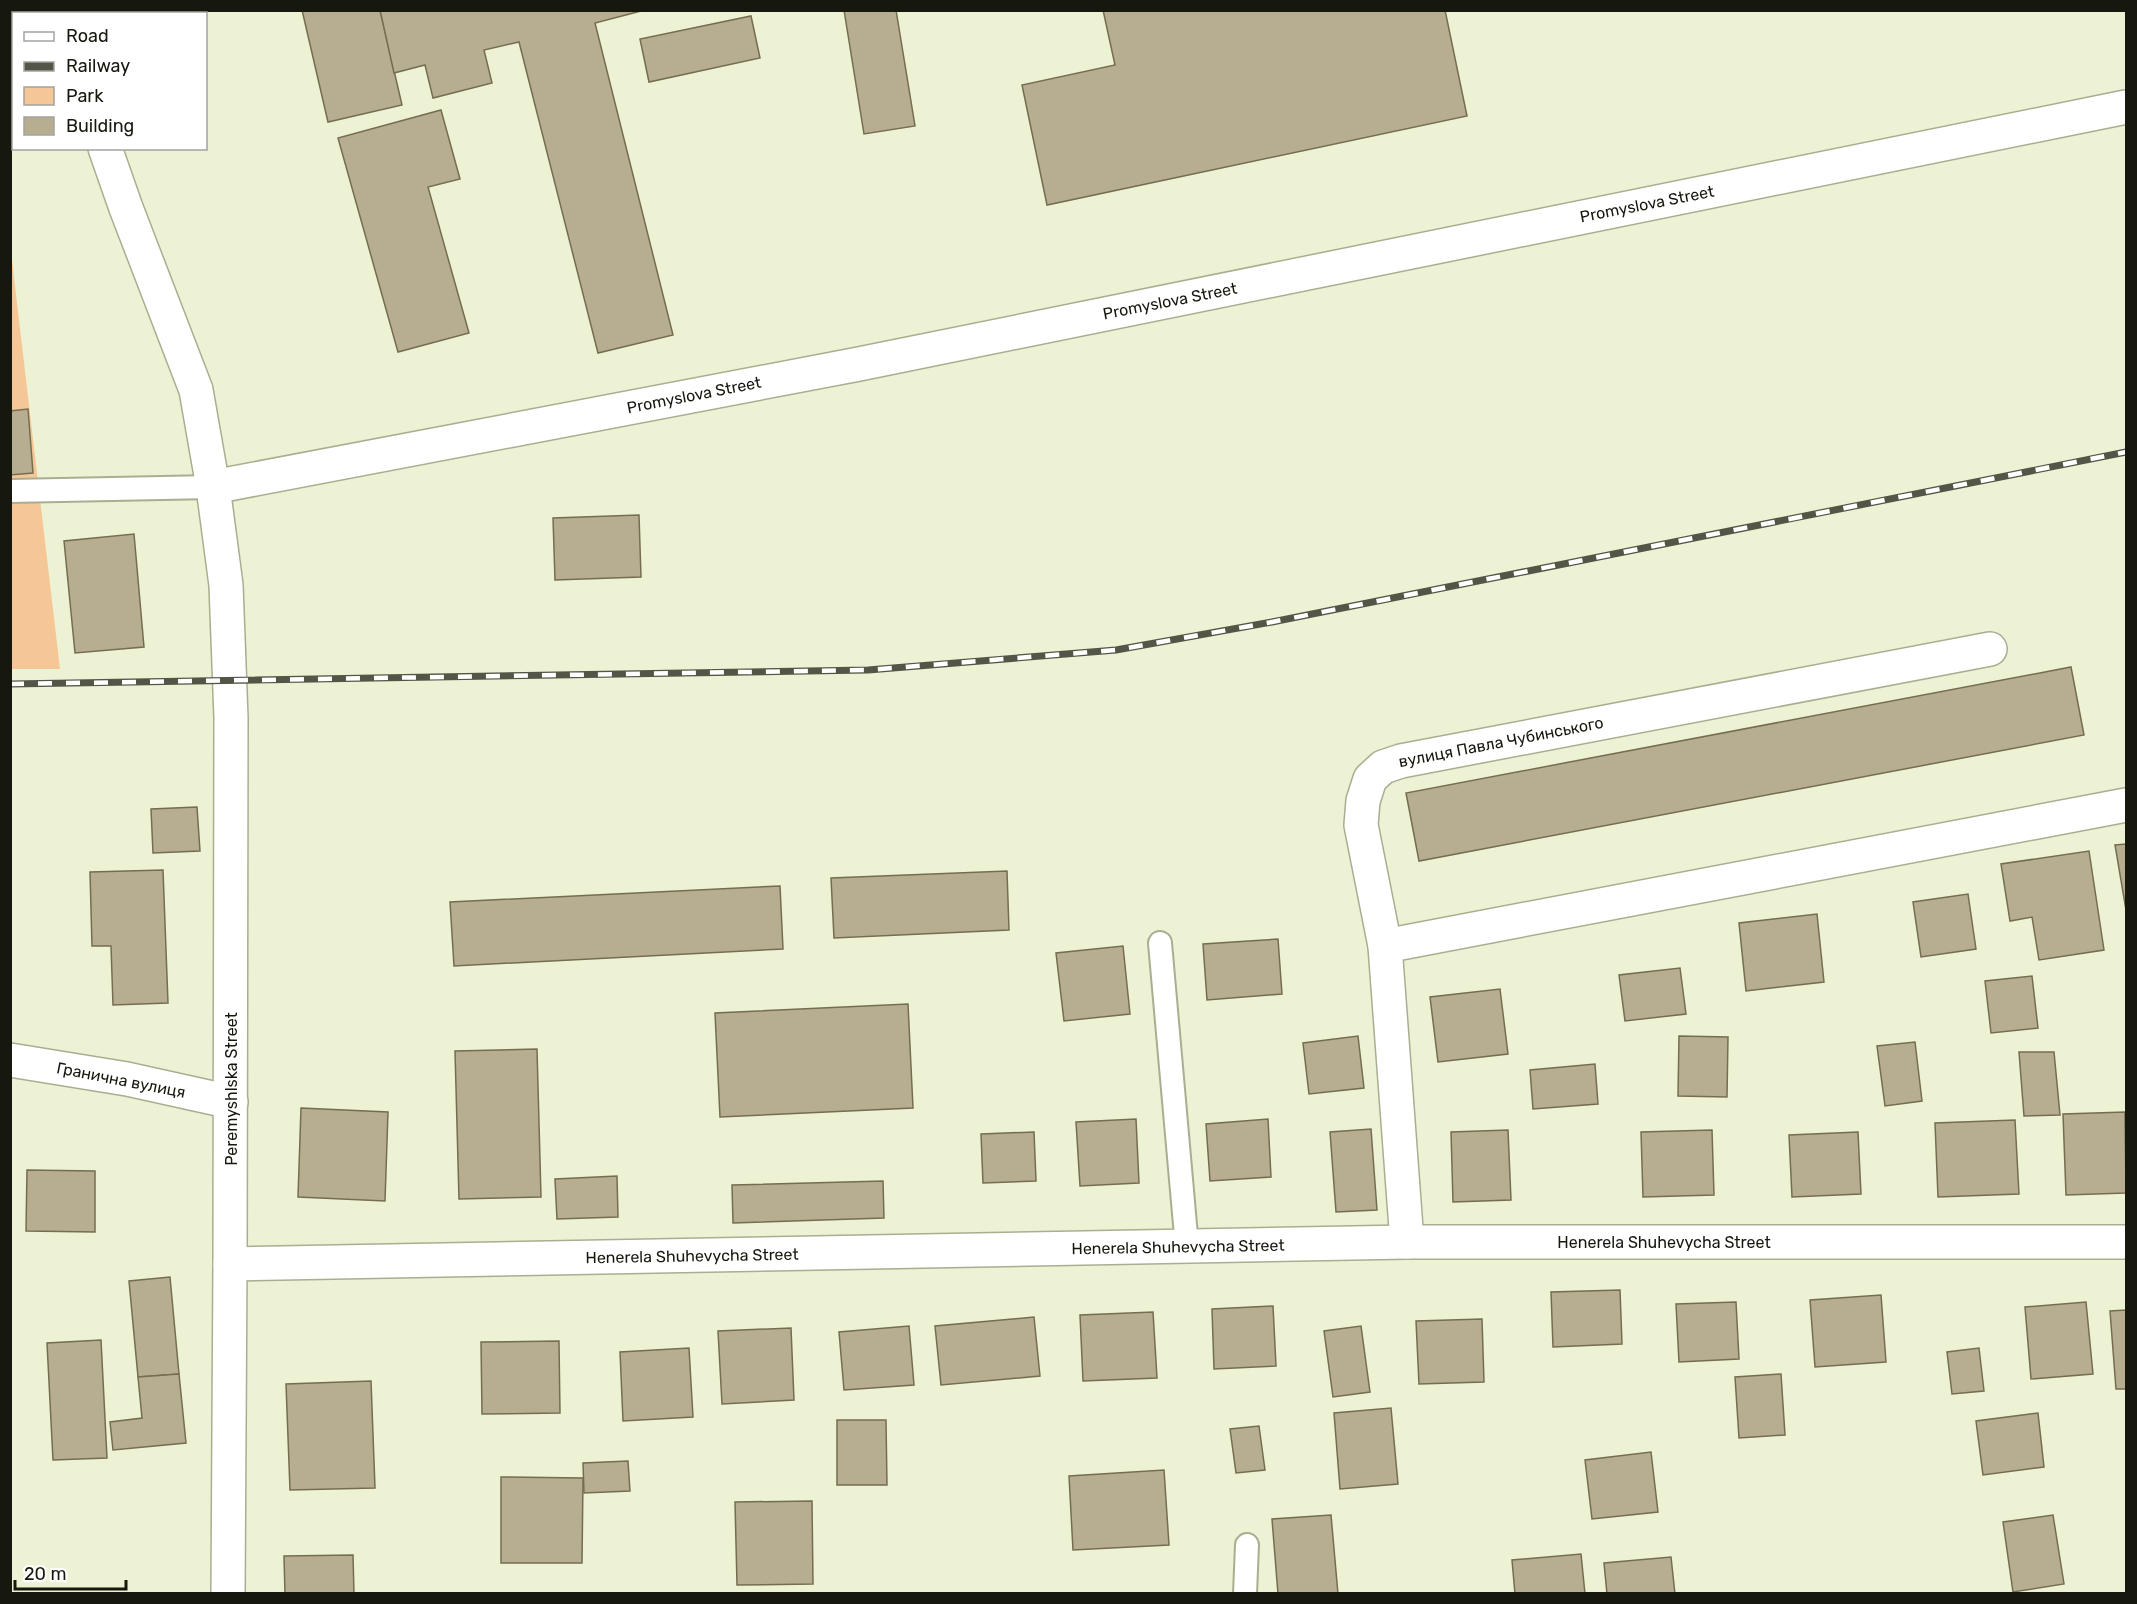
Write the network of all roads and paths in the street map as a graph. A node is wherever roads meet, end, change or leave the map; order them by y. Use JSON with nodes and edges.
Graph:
{"nodes":[{"id":1,"x":2127,"y":108,"type":"edge"},
{"id":2,"x":106,"y":150,"type":"edge"},
{"id":3,"x":213,"y":487,"type":"junction"},
{"id":4,"x":10,"y":491,"type":"edge"},
{"id":5,"x":1990,"y":649,"type":"dead end"},
{"id":6,"x":2127,"y":805,"type":"edge"},
{"id":7,"x":1160,"y":943,"type":"dead end"},
{"id":8,"x":1385,"y":946,"type":"junction"},
{"id":9,"x":10,"y":1060,"type":"edge"},
{"id":10,"x":231,"y":1102,"type":"junction"},
{"id":11,"x":1407,"y":1242,"type":"junction"},
{"id":12,"x":2127,"y":1242,"type":"edge"},
{"id":13,"x":1188,"y":1247,"type":"junction"},
{"id":14,"x":230,"y":1264,"type":"junction"},
{"id":15,"x":1247,"y":1545,"type":"dead end"},
{"id":16,"x":228,"y":1593,"type":"edge"},
{"id":17,"x":1245,"y":1593,"type":"edge"}],
"edges":[{"from":1,"to":3,"type":"street","name":"Promyslova Street"},
{"from":2,"to":3,"type":"street","name":"Peremyshlska Street"},
{"from":3,"to":4,"type":"lane"},
{"from":3,"to":10,"type":"street","name":"Peremyshlska Street"},
{"from":5,"to":8,"type":"street","name":"вулиця Павла Чубинського"},
{"from":6,"to":8,"type":"street"},
{"from":7,"to":13,"type":"lane"},
{"from":8,"to":11,"type":"street","name":"вулиця Павла Чубинського"},
{"from":9,"to":10,"type":"street","name":"Гранична вулиця"},
{"from":10,"to":14,"type":"street","name":"Peremyshlska Street"},
{"from":11,"to":12,"type":"street","name":"Henerela Shuhevycha Street"},
{"from":11,"to":13,"type":"street","name":"Henerela Shuhevycha Street"},
{"from":13,"to":14,"type":"street","name":"Henerela Shuhevycha Street"},
{"from":14,"to":16,"type":"street","name":"Peremyshlska Street"},
{"from":15,"to":17,"type":"lane"}]}
